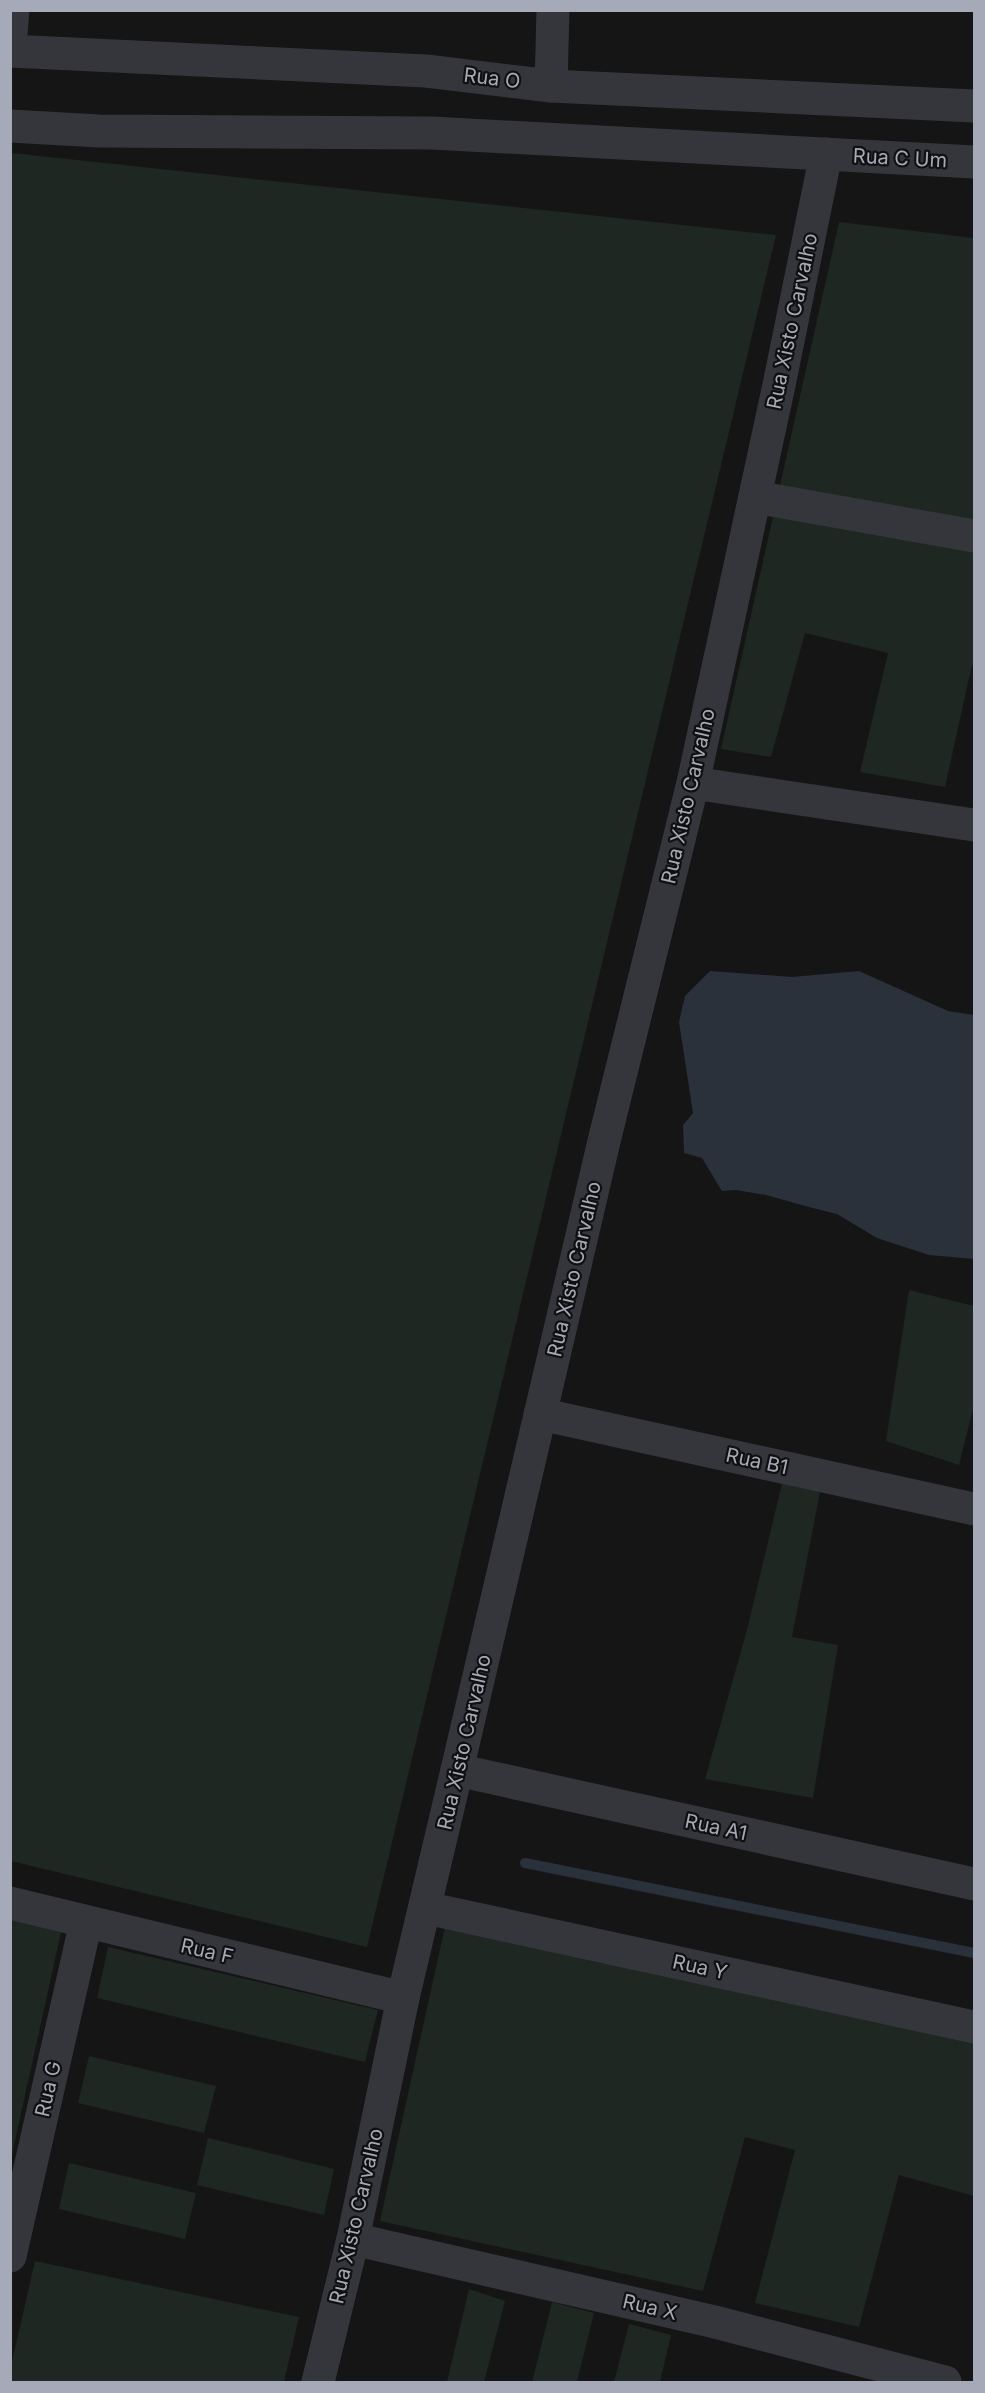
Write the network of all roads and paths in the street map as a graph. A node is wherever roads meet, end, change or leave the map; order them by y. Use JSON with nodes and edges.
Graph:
{"nodes":[{"id":1,"x":13,"y":10,"type":"edge"},
{"id":2,"x":553,"y":10,"type":"edge"},
{"id":3,"x":10,"y":45,"type":"edge"},
{"id":4,"x":10,"y":51,"type":"edge"},
{"id":5,"x":551,"y":86,"type":"junction"},
{"id":6,"x":975,"y":106,"type":"edge"},
{"id":7,"x":10,"y":126,"type":"edge"},
{"id":8,"x":826,"y":154,"type":"junction"},
{"id":9,"x":975,"y":162,"type":"edge"},
{"id":10,"x":755,"y":497,"type":"junction"},
{"id":11,"x":975,"y":536,"type":"edge"},
{"id":12,"x":693,"y":783,"type":"junction"},
{"id":13,"x":975,"y":825,"type":"edge"},
{"id":14,"x":540,"y":1414,"type":"junction"},
{"id":15,"x":975,"y":1509,"type":"edge"},
{"id":16,"x":457,"y":1770,"type":"junction"},
{"id":17,"x":975,"y":1884,"type":"edge"},
{"id":18,"x":10,"y":1903,"type":"edge"},
{"id":19,"x":426,"y":1908,"type":"junction"},
{"id":20,"x":86,"y":1922,"type":"junction"},
{"id":21,"x":403,"y":1998,"type":"junction"},
{"id":22,"x":975,"y":2027,"type":"edge"},
{"id":23,"x":353,"y":2239,"type":"junction"},
{"id":24,"x":10,"y":2256,"type":"edge"},
{"id":25,"x":318,"y":2382,"type":"edge"},
{"id":26,"x":945,"y":2382,"type":"edge"}],
"edges":[{"from":1,"to":3,"type":"street"},
{"from":2,"to":5,"type":"street"},
{"from":4,"to":5,"type":"street","name":"Rua O"},
{"from":5,"to":6,"type":"street","name":"Rua O"},
{"from":7,"to":8,"type":"street"},
{"from":8,"to":9,"type":"street","name":"Rua C Um"},
{"from":8,"to":10,"type":"street","name":"Rua Xisto Carvalho"},
{"from":10,"to":11,"type":"street"},
{"from":10,"to":12,"type":"street","name":"Rua Xisto Carvalho"},
{"from":12,"to":13,"type":"street"},
{"from":12,"to":14,"type":"street","name":"Rua Xisto Carvalho"},
{"from":14,"to":15,"type":"street","name":"Rua B1"},
{"from":14,"to":16,"type":"street","name":"Rua Xisto Carvalho"},
{"from":16,"to":17,"type":"street","name":"Rua A1"},
{"from":16,"to":19,"type":"street","name":"Rua Xisto Carvalho"},
{"from":18,"to":20,"type":"street","name":"Rua F"},
{"from":19,"to":21,"type":"street","name":"Rua Xisto Carvalho"},
{"from":19,"to":22,"type":"street","name":"Rua Y"},
{"from":20,"to":21,"type":"street","name":"Rua F"},
{"from":20,"to":24,"type":"street","name":"Rua G"},
{"from":21,"to":23,"type":"street","name":"Rua Xisto Carvalho"},
{"from":23,"to":25,"type":"street","name":"Rua Xisto Carvalho"},
{"from":23,"to":26,"type":"street","name":"Rua X"}]}
